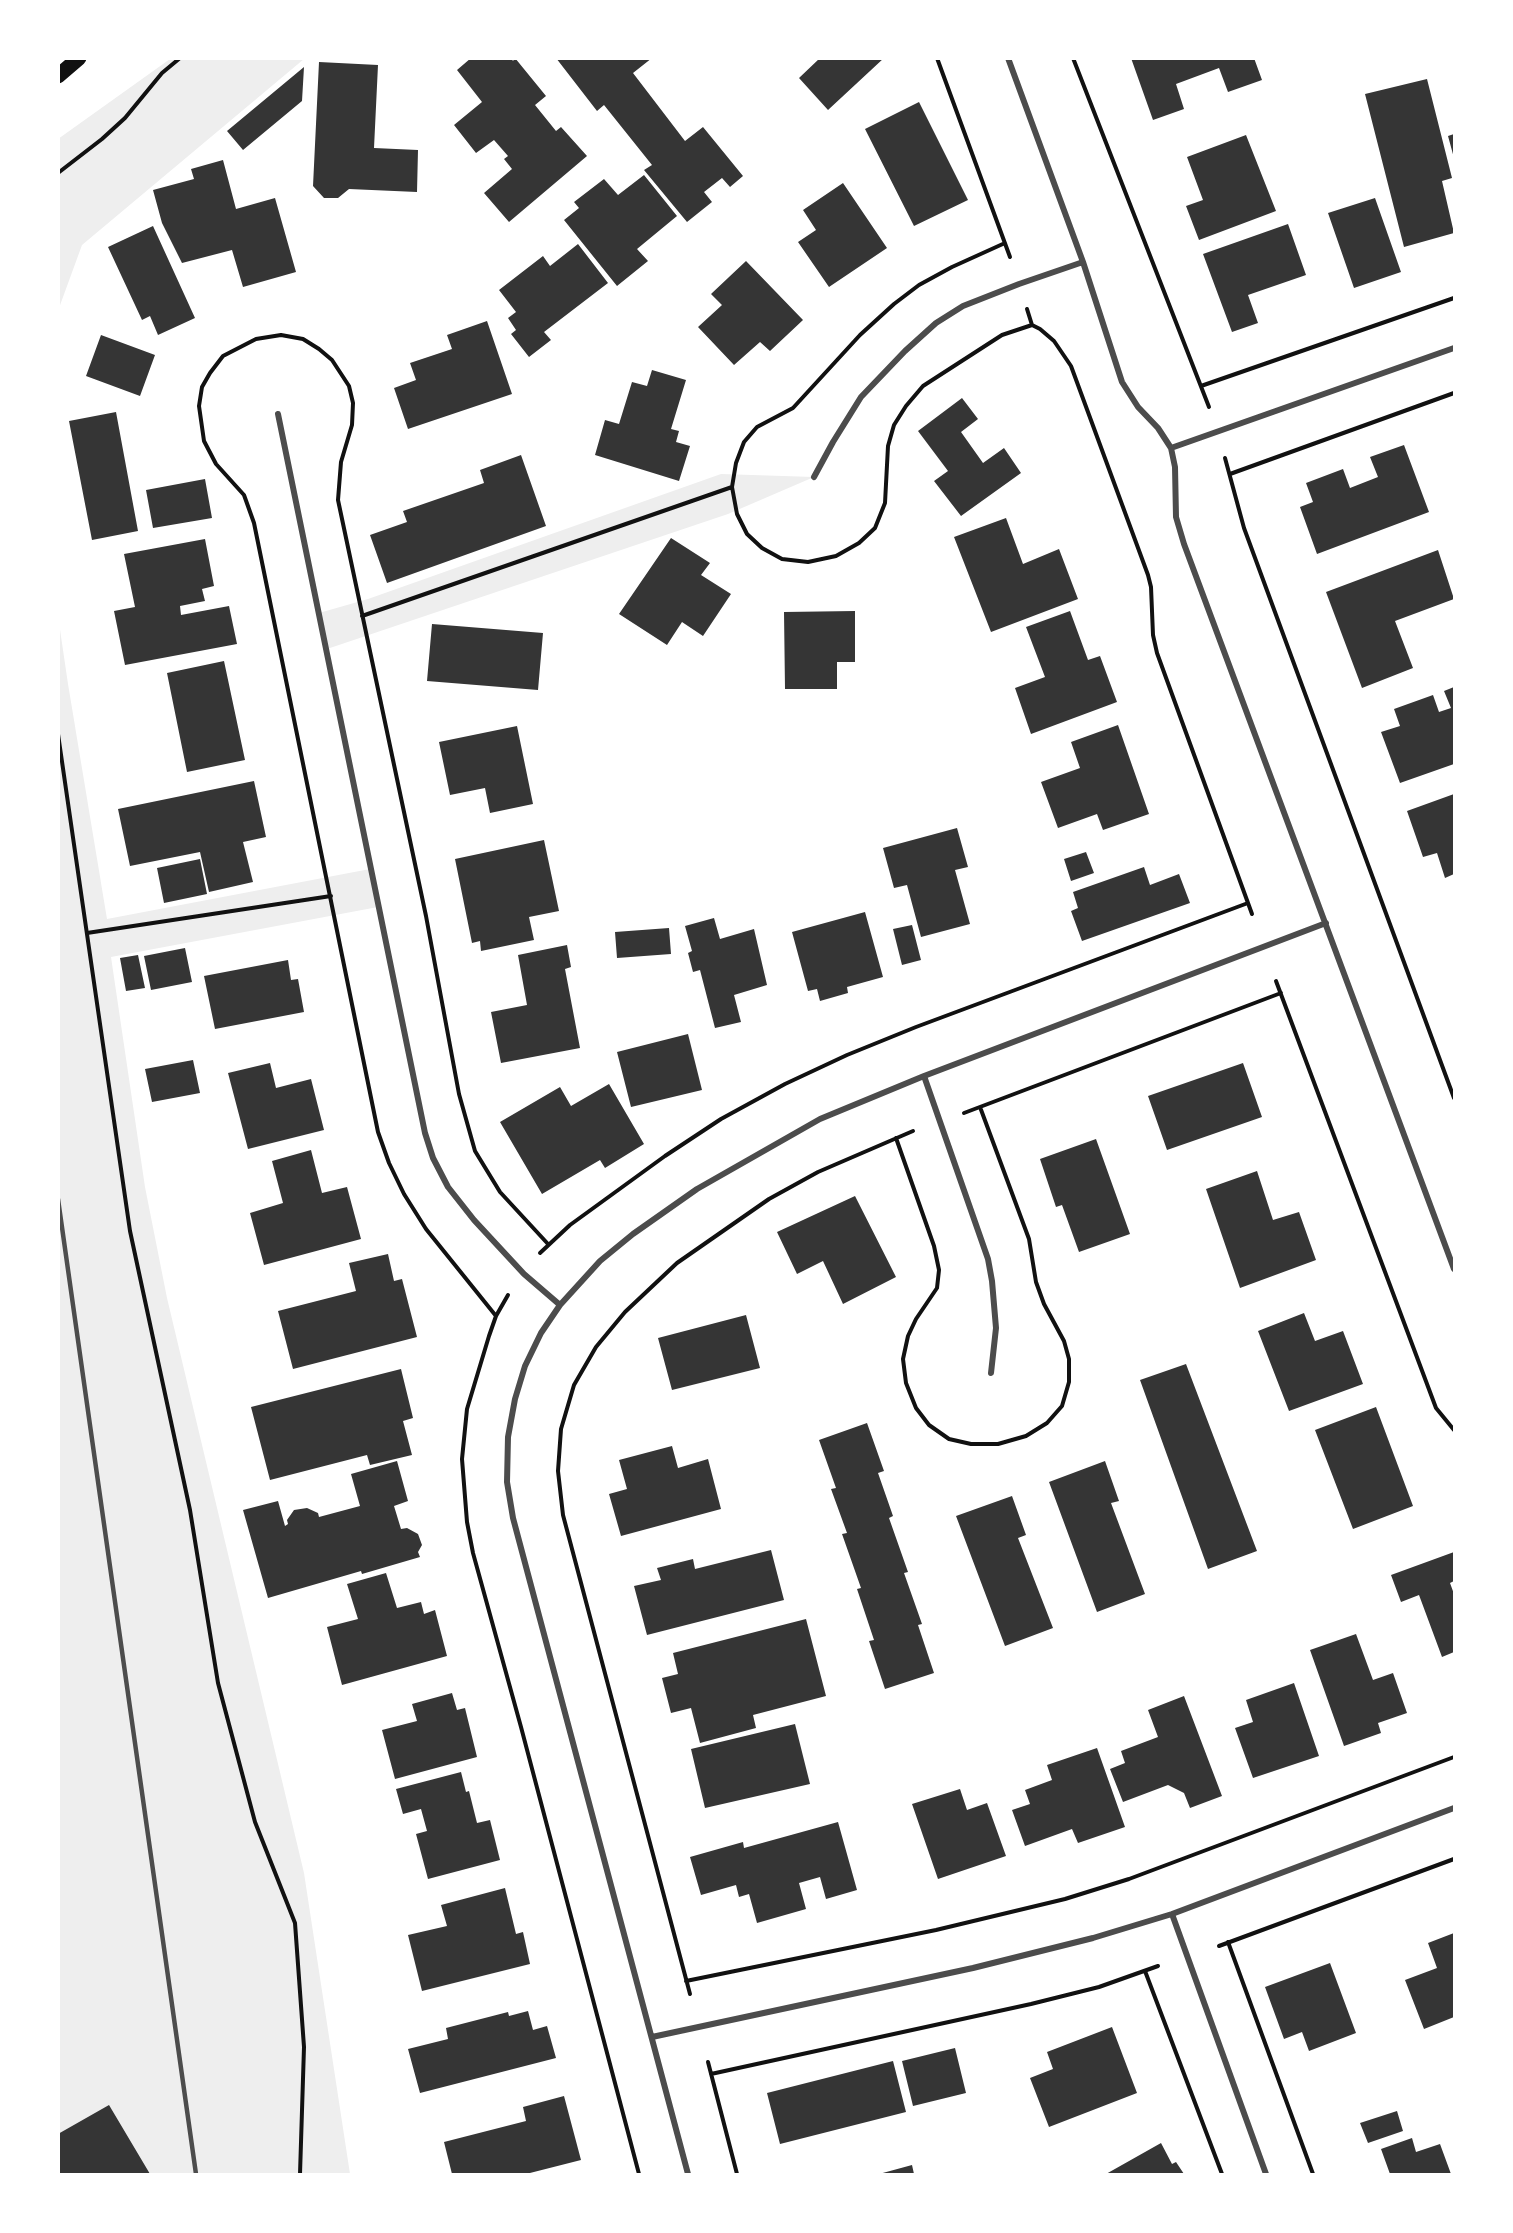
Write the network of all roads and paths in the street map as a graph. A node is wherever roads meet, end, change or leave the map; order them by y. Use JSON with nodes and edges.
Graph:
{"nodes":[{"id":1,"x":80,"y":58,"type":"edge"},
{"id":2,"x":180,"y":58,"type":"edge"},
{"id":3,"x":937,"y":58,"type":"edge"},
{"id":4,"x":1008,"y":58,"type":"edge"},
{"id":5,"x":1072,"y":58,"type":"edge"},
{"id":6,"x":58,"y":76,"type":"edge"},
{"id":7,"x":58,"y":173,"type":"edge"},
{"id":8,"x":1010,"y":256,"type":"dead end"},
{"id":9,"x":1083,"y":262,"type":"junction"},
{"id":10,"x":1455,"y":298,"type":"edge"},
{"id":11,"x":1028,"y":309,"type":"dead end"},
{"id":12,"x":1455,"y":348,"type":"edge"},
{"id":13,"x":1201,"y":387,"type":"junction"},
{"id":14,"x":1455,"y":393,"type":"edge"},
{"id":15,"x":1209,"y":408,"type":"dead end"},
{"id":16,"x":278,"y":414,"type":"dead end"},
{"id":17,"x":1170,"y":448,"type":"junction"},
{"id":18,"x":1225,"y":458,"type":"dead end"},
{"id":19,"x":1230,"y":474,"type":"junction"},
{"id":20,"x":814,"y":477,"type":"dead end"},
{"id":21,"x":732,"y":487,"type":"dead end"},
{"id":22,"x":362,"y":616,"type":"dead end"},
{"id":23,"x":58,"y":734,"type":"edge"},
{"id":24,"x":331,"y":896,"type":"dead end"},
{"id":25,"x":1248,"y":903,"type":"junction"},
{"id":26,"x":1252,"y":914,"type":"dead end"},
{"id":27,"x":1326,"y":923,"type":"junction"},
{"id":28,"x":87,"y":933,"type":"junction"},
{"id":29,"x":1276,"y":981,"type":"dead end"},
{"id":30,"x":1281,"y":993,"type":"junction"},
{"id":31,"x":924,"y":1076,"type":"junction"},
{"id":32,"x":1455,"y":1098,"type":"edge"},
{"id":33,"x":963,"y":1114,"type":"dead end"},
{"id":34,"x":913,"y":1131,"type":"dead end"},
{"id":35,"x":58,"y":1199,"type":"edge"},
{"id":36,"x":539,"y":1253,"type":"dead end"},
{"id":37,"x":1455,"y":1269,"type":"edge"},
{"id":38,"x":510,"y":1291,"type":"dead end"},
{"id":39,"x":560,"y":1305,"type":"junction"},
{"id":40,"x":991,"y":1373,"type":"dead end"},
{"id":41,"x":1455,"y":1430,"type":"edge"},
{"id":42,"x":1455,"y":1757,"type":"edge"},
{"id":43,"x":1455,"y":1808,"type":"edge"},
{"id":44,"x":1455,"y":1859,"type":"edge"},
{"id":45,"x":1172,"y":1914,"type":"junction"},
{"id":46,"x":1228,"y":1942,"type":"junction"},
{"id":47,"x":1220,"y":1946,"type":"dead end"},
{"id":48,"x":1158,"y":1966,"type":"dead end"},
{"id":49,"x":1145,"y":1971,"type":"junction"},
{"id":50,"x":686,"y":1981,"type":"junction"},
{"id":51,"x":690,"y":1994,"type":"dead end"},
{"id":52,"x":652,"y":2037,"type":"junction"},
{"id":53,"x":708,"y":2062,"type":"dead end"},
{"id":54,"x":711,"y":2074,"type":"junction"},
{"id":55,"x":196,"y":2175,"type":"edge"},
{"id":56,"x":300,"y":2175,"type":"edge"},
{"id":57,"x":639,"y":2175,"type":"edge"},
{"id":58,"x":688,"y":2175,"type":"edge"},
{"id":59,"x":737,"y":2175,"type":"edge"},
{"id":60,"x":1222,"y":2175,"type":"edge"},
{"id":61,"x":1266,"y":2175,"type":"edge"},
{"id":62,"x":1313,"y":2175,"type":"edge"}],
"edges":[{"from":1,"to":6,"type":"main road"},
{"from":2,"to":7,"type":"path"},
{"from":3,"to":8,"type":"path"},
{"from":4,"to":9,"type":"street"},
{"from":5,"to":13,"type":"path"},
{"from":9,"to":17,"type":"street"},
{"from":9,"to":20,"type":"street"},
{"from":10,"to":13,"type":"path"},
{"from":11,"to":25,"type":"path"},
{"from":12,"to":17,"type":"street"},
{"from":13,"to":15,"type":"path"},
{"from":14,"to":19,"type":"path"},
{"from":16,"to":39,"type":"street"},
{"from":17,"to":27,"type":"street"},
{"from":18,"to":19,"type":"path"},
{"from":19,"to":32,"type":"path"},
{"from":21,"to":22,"type":"path"},
{"from":23,"to":28,"type":"path"},
{"from":24,"to":28,"type":"path"},
{"from":25,"to":26,"type":"path"},
{"from":25,"to":36,"type":"path"},
{"from":27,"to":31,"type":"street"},
{"from":27,"to":37,"type":"street"},
{"from":28,"to":56,"type":"path"},
{"from":29,"to":30,"type":"path"},
{"from":30,"to":33,"type":"path"},
{"from":30,"to":41,"type":"path"},
{"from":31,"to":39,"type":"street"},
{"from":31,"to":40,"type":"street"},
{"from":34,"to":50,"type":"path"},
{"from":35,"to":55,"type":"lane"},
{"from":38,"to":57,"type":"path"},
{"from":39,"to":52,"type":"street"},
{"from":42,"to":50,"type":"path"},
{"from":43,"to":45,"type":"street"},
{"from":44,"to":46,"type":"path"},
{"from":45,"to":52,"type":"street"},
{"from":45,"to":61,"type":"street"},
{"from":46,"to":47,"type":"path"},
{"from":46,"to":62,"type":"path"},
{"from":48,"to":49,"type":"path"},
{"from":49,"to":54,"type":"path"},
{"from":49,"to":60,"type":"path"},
{"from":50,"to":51,"type":"path"},
{"from":52,"to":58,"type":"street"},
{"from":53,"to":54,"type":"path"},
{"from":54,"to":59,"type":"path"}]}
